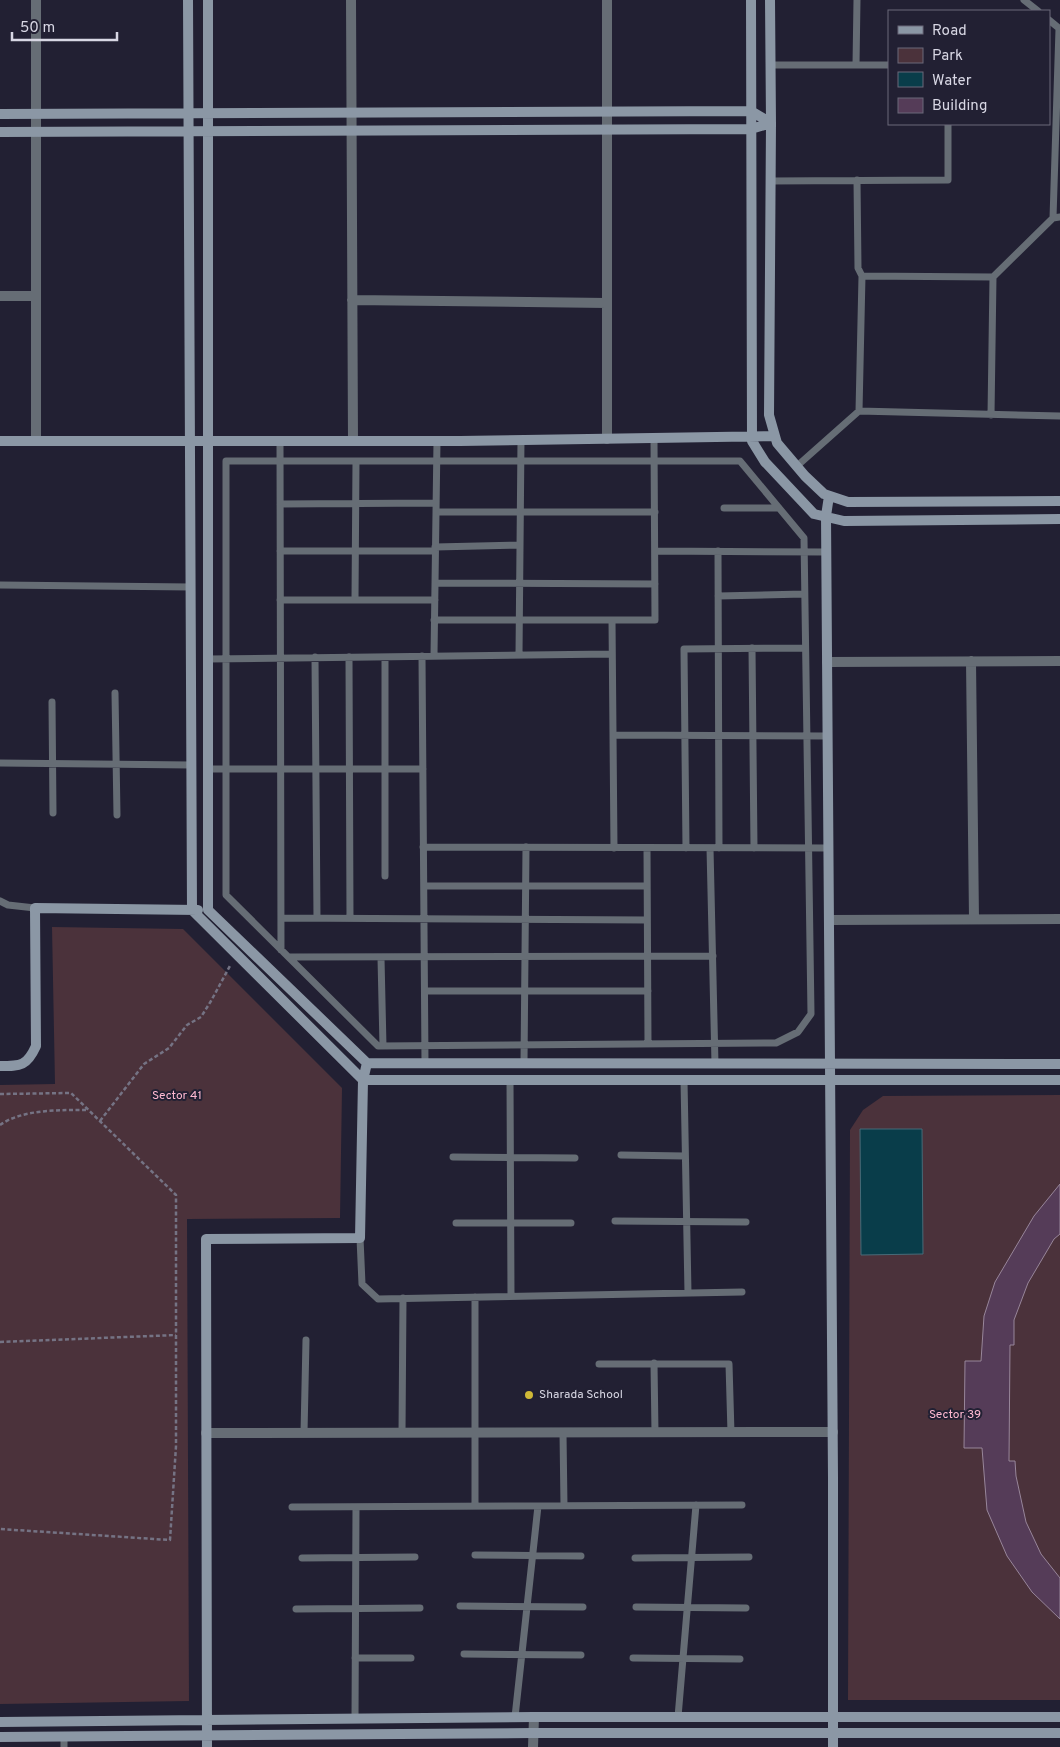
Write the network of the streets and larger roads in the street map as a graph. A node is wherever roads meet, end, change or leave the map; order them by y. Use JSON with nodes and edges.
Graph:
{"nodes":[{"id":1,"x":36,"y":0,"type":"edge"},
{"id":2,"x":188,"y":0,"type":"edge"},
{"id":3,"x":208,"y":0,"type":"edge"},
{"id":4,"x":350,"y":0,"type":"edge"},
{"id":5,"x":607,"y":0,"type":"edge"},
{"id":6,"x":751,"y":0,"type":"edge"},
{"id":7,"x":770,"y":0,"type":"edge"},
{"id":8,"x":751,"y":111,"type":"junction"},
{"id":9,"x":607,"y":112,"type":"junction"},
{"id":10,"x":188,"y":113,"type":"junction"},
{"id":11,"x":208,"y":113,"type":"junction"},
{"id":12,"x":351,"y":113,"type":"junction"},
{"id":13,"x":0,"y":114,"type":"edge"},
{"id":14,"x":36,"y":114,"type":"junction"},
{"id":15,"x":772,"y":123,"type":"junction"},
{"id":16,"x":607,"y":130,"type":"junction"},
{"id":17,"x":751,"y":130,"type":"junction"},
{"id":18,"x":189,"y":131,"type":"junction"},
{"id":19,"x":208,"y":131,"type":"junction"},
{"id":20,"x":351,"y":131,"type":"junction"},
{"id":21,"x":0,"y":132,"type":"edge"},
{"id":22,"x":36,"y":132,"type":"junction"},
{"id":23,"x":0,"y":296,"type":"edge"},
{"id":24,"x":36,"y":296,"type":"junction"},
{"id":25,"x":352,"y":300,"type":"junction"},
{"id":26,"x":607,"y":303,"type":"junction"},
{"id":27,"x":752,"y":436,"type":"junction"},
{"id":28,"x":775,"y":436,"type":"junction"},
{"id":29,"x":607,"y":438,"type":"junction"},
{"id":30,"x":0,"y":441,"type":"edge"},
{"id":31,"x":36,"y":441,"type":"junction"},
{"id":32,"x":190,"y":441,"type":"junction"},
{"id":33,"x":208,"y":441,"type":"junction"},
{"id":34,"x":353,"y":441,"type":"junction"},
{"id":35,"x":829,"y":496,"type":"junction"},
{"id":36,"x":1060,"y":501,"type":"edge"},
{"id":37,"x":826,"y":516,"type":"junction"},
{"id":38,"x":1060,"y":519,"type":"edge"},
{"id":39,"x":971,"y":661,"type":"junction"},
{"id":40,"x":1060,"y":661,"type":"edge"},
{"id":41,"x":827,"y":662,"type":"junction"},
{"id":42,"x":192,"y":910,"type":"junction"},
{"id":43,"x":208,"y":910,"type":"junction"},
{"id":44,"x":974,"y":919,"type":"junction"},
{"id":45,"x":1060,"y":919,"type":"edge"},
{"id":46,"x":829,"y":920,"type":"junction"},
{"id":47,"x":367,"y":1063,"type":"junction"},
{"id":48,"x":830,"y":1064,"type":"junction"},
{"id":49,"x":1060,"y":1064,"type":"edge"},
{"id":50,"x":0,"y":1066,"type":"edge"},
{"id":51,"x":363,"y":1080,"type":"junction"},
{"id":52,"x":830,"y":1080,"type":"junction"},
{"id":53,"x":1060,"y":1080,"type":"edge"},
{"id":54,"x":833,"y":1432,"type":"junction"},
{"id":55,"x":206,"y":1433,"type":"junction"},
{"id":56,"x":534,"y":1717,"type":"junction"},
{"id":57,"x":833,"y":1717,"type":"junction"},
{"id":58,"x":1060,"y":1717,"type":"edge"},
{"id":59,"x":207,"y":1720,"type":"junction"},
{"id":60,"x":0,"y":1722,"type":"edge"},
{"id":61,"x":833,"y":1733,"type":"junction"},
{"id":62,"x":1060,"y":1733,"type":"edge"},
{"id":63,"x":533,"y":1734,"type":"junction"},
{"id":64,"x":207,"y":1736,"type":"junction"},
{"id":65,"x":0,"y":1737,"type":"edge"},
{"id":66,"x":64,"y":1742,"type":"edge"},
{"id":67,"x":207,"y":1747,"type":"edge"},
{"id":68,"x":533,"y":1747,"type":"edge"},
{"id":69,"x":833,"y":1747,"type":"edge"}],
"edges":[{"from":1,"to":14,"type":"street"},
{"from":2,"to":10,"type":"street"},
{"from":3,"to":11,"type":"street"},
{"from":4,"to":12,"type":"street"},
{"from":5,"to":9,"type":"street"},
{"from":6,"to":8,"type":"street"},
{"from":7,"to":15,"type":"street"},
{"from":8,"to":9,"type":"street"},
{"from":8,"to":15,"type":"street"},
{"from":8,"to":17,"type":"street"},
{"from":9,"to":12,"type":"street"},
{"from":9,"to":16,"type":"street"},
{"from":10,"to":11,"type":"street"},
{"from":10,"to":14,"type":"street"},
{"from":10,"to":18,"type":"street"},
{"from":11,"to":12,"type":"street"},
{"from":11,"to":19,"type":"street"},
{"from":12,"to":20,"type":"street"},
{"from":13,"to":14,"type":"street"},
{"from":14,"to":22,"type":"street"},
{"from":15,"to":17,"type":"street"},
{"from":15,"to":28,"type":"street"},
{"from":16,"to":17,"type":"street"},
{"from":16,"to":20,"type":"street"},
{"from":16,"to":26,"type":"street"},
{"from":17,"to":27,"type":"street"},
{"from":18,"to":19,"type":"street"},
{"from":18,"to":22,"type":"street"},
{"from":18,"to":32,"type":"street"},
{"from":19,"to":20,"type":"street"},
{"from":19,"to":33,"type":"street"},
{"from":20,"to":25,"type":"street"},
{"from":21,"to":22,"type":"street"},
{"from":22,"to":24,"type":"street"},
{"from":23,"to":24,"type":"street"},
{"from":24,"to":31,"type":"street"},
{"from":25,"to":26,"type":"street"},
{"from":25,"to":34,"type":"street"},
{"from":26,"to":29,"type":"street"},
{"from":27,"to":28,"type":"street"},
{"from":27,"to":29,"type":"street"},
{"from":27,"to":37,"type":"street"},
{"from":28,"to":35,"type":"street"},
{"from":29,"to":34,"type":"street"},
{"from":30,"to":31,"type":"street"},
{"from":31,"to":32,"type":"street"},
{"from":32,"to":33,"type":"street"},
{"from":32,"to":42,"type":"street"},
{"from":33,"to":34,"type":"street"},
{"from":33,"to":43,"type":"street"},
{"from":35,"to":36,"type":"street"},
{"from":35,"to":37,"type":"street"},
{"from":37,"to":38,"type":"street"},
{"from":37,"to":41,"type":"street"},
{"from":39,"to":40,"type":"street"},
{"from":39,"to":41,"type":"street"},
{"from":39,"to":44,"type":"street"},
{"from":41,"to":46,"type":"street"},
{"from":42,"to":43,"type":"street"},
{"from":42,"to":50,"type":"street"},
{"from":42,"to":51,"type":"street"},
{"from":43,"to":47,"type":"street"},
{"from":44,"to":45,"type":"street"},
{"from":44,"to":46,"type":"street"},
{"from":46,"to":48,"type":"street"},
{"from":47,"to":48,"type":"street"},
{"from":47,"to":51,"type":"street"},
{"from":48,"to":49,"type":"street"},
{"from":48,"to":52,"type":"street"},
{"from":51,"to":52,"type":"street"},
{"from":51,"to":55,"type":"street"},
{"from":52,"to":53,"type":"street"},
{"from":52,"to":54,"type":"street"},
{"from":54,"to":55,"type":"street"},
{"from":54,"to":57,"type":"street"},
{"from":55,"to":59,"type":"street"},
{"from":56,"to":57,"type":"street"},
{"from":56,"to":59,"type":"street"},
{"from":56,"to":63,"type":"street"},
{"from":57,"to":58,"type":"street"},
{"from":57,"to":61,"type":"street"},
{"from":59,"to":60,"type":"street"},
{"from":59,"to":64,"type":"street"},
{"from":61,"to":62,"type":"street"},
{"from":61,"to":63,"type":"street"},
{"from":61,"to":69,"type":"street"},
{"from":63,"to":64,"type":"street"},
{"from":63,"to":68,"type":"street"},
{"from":64,"to":66,"type":"street"},
{"from":64,"to":67,"type":"street"},
{"from":65,"to":66,"type":"street"}]}
